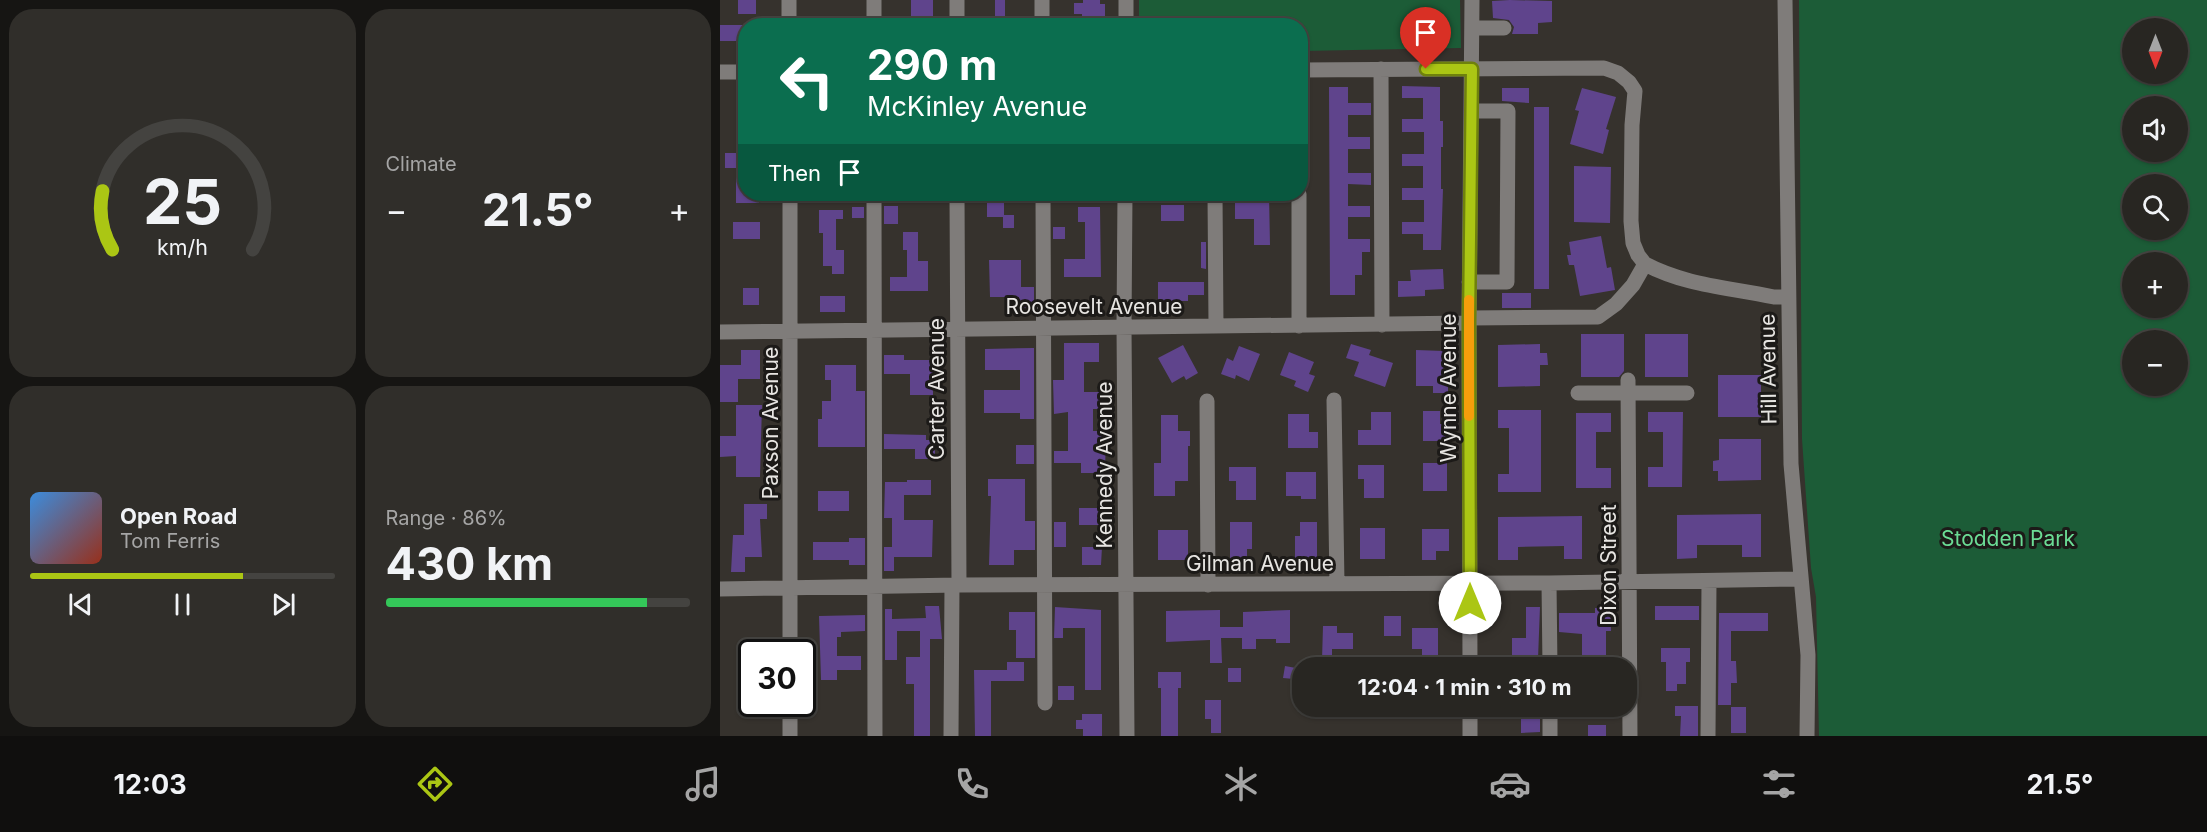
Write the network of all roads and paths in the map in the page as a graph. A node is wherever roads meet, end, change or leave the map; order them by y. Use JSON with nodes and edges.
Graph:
{"nodes":[{"id":1,"x":789,"y":0,"type":"edge"},
{"id":2,"x":874,"y":0,"type":"edge"},
{"id":3,"x":957,"y":0,"type":"edge"},
{"id":4,"x":1042,"y":0,"type":"edge"},
{"id":5,"x":1126,"y":0,"type":"edge"},
{"id":6,"x":1472,"y":0,"type":"edge"},
{"id":7,"x":1785,"y":0,"type":"edge"},
{"id":8,"x":789,"y":18,"type":"edge"},
{"id":9,"x":874,"y":18,"type":"edge"},
{"id":10,"x":957,"y":18,"type":"edge"},
{"id":11,"x":1042,"y":18,"type":"edge"},
{"id":12,"x":1126,"y":18,"type":"edge"},
{"id":13,"x":1472,"y":28,"type":"junction"},
{"id":14,"x":1504,"y":28,"type":"dead end"},
{"id":15,"x":1381,"y":69,"type":"junction"},
{"id":16,"x":1472,"y":69,"type":"junction"},
{"id":17,"x":1308,"y":70,"type":"edge"},
{"id":18,"x":720,"y":72,"type":"edge"},
{"id":19,"x":738,"y":72,"type":"edge"},
{"id":20,"x":1472,"y":111,"type":"junction"},
{"id":21,"x":790,"y":201,"type":"edge"},
{"id":22,"x":874,"y":201,"type":"edge"},
{"id":23,"x":957,"y":201,"type":"edge"},
{"id":24,"x":1043,"y":201,"type":"edge"},
{"id":25,"x":1125,"y":201,"type":"edge"},
{"id":26,"x":1215,"y":201,"type":"edge"},
{"id":27,"x":1299,"y":201,"type":"edge"},
{"id":28,"x":1645,"y":264,"type":"junction"},
{"id":29,"x":1469,"y":282,"type":"junction"},
{"id":30,"x":1788,"y":297,"type":"junction"},
{"id":31,"x":1469,"y":320,"type":"junction"},
{"id":32,"x":1382,"y":325,"type":"junction"},
{"id":33,"x":1124,"y":326,"type":"junction"},
{"id":34,"x":1216,"y":326,"type":"junction"},
{"id":35,"x":1299,"y":326,"type":"junction"},
{"id":36,"x":1043,"y":327,"type":"junction"},
{"id":37,"x":957,"y":328,"type":"junction"},
{"id":38,"x":873,"y":330,"type":"junction"},
{"id":39,"x":720,"y":332,"type":"edge"},
{"id":40,"x":791,"y":332,"type":"junction"},
{"id":41,"x":1628,"y":387,"type":"junction"},
{"id":42,"x":1578,"y":393,"type":"dead end"},
{"id":43,"x":1687,"y":393,"type":"dead end"},
{"id":44,"x":1334,"y":400,"type":"dead end"},
{"id":45,"x":1207,"y":401,"type":"dead end"},
{"id":46,"x":1800,"y":579,"type":"junction"},
{"id":47,"x":1709,"y":581,"type":"junction"},
{"id":48,"x":1470,"y":582,"type":"junction"},
{"id":49,"x":1629,"y":582,"type":"junction"},
{"id":50,"x":1337,"y":583,"type":"junction"},
{"id":51,"x":1549,"y":583,"type":"junction"},
{"id":52,"x":1126,"y":584,"type":"junction"},
{"id":53,"x":955,"y":585,"type":"junction"},
{"id":54,"x":1046,"y":585,"type":"junction"},
{"id":55,"x":1209,"y":585,"type":"junction"},
{"id":56,"x":874,"y":587,"type":"junction"},
{"id":57,"x":790,"y":588,"type":"junction"},
{"id":58,"x":720,"y":589,"type":"edge"},
{"id":59,"x":790,"y":639,"type":"edge"},
{"id":60,"x":1470,"y":657,"type":"edge"},
{"id":61,"x":1550,"y":657,"type":"edge"},
{"id":62,"x":1045,"y":703,"type":"dead end"},
{"id":63,"x":790,"y":717,"type":"edge"},
{"id":64,"x":1470,"y":717,"type":"edge"},
{"id":65,"x":1550,"y":717,"type":"edge"},
{"id":66,"x":790,"y":736,"type":"edge"},
{"id":67,"x":875,"y":736,"type":"edge"},
{"id":68,"x":951,"y":736,"type":"edge"},
{"id":69,"x":1127,"y":736,"type":"edge"},
{"id":70,"x":1470,"y":736,"type":"edge"},
{"id":71,"x":1550,"y":736,"type":"edge"},
{"id":72,"x":1630,"y":736,"type":"edge"},
{"id":73,"x":1708,"y":736,"type":"edge"},
{"id":74,"x":1807,"y":736,"type":"edge"}],
"edges":[{"from":1,"to":8,"type":"street"},
{"from":2,"to":9,"type":"street"},
{"from":3,"to":10,"type":"street"},
{"from":4,"to":11,"type":"street"},
{"from":5,"to":12,"type":"street"},
{"from":6,"to":13,"type":"street","name":"Wynne Avenue"},
{"from":7,"to":30,"type":"street","name":"Hill Avenue"},
{"from":13,"to":14,"type":"street"},
{"from":13,"to":16,"type":"street","name":"Wynne Avenue"},
{"from":15,"to":16,"type":"street"},
{"from":15,"to":17,"type":"street"},
{"from":15,"to":32,"type":"street"},
{"from":16,"to":20,"type":"street","name":"Wynne Avenue"},
{"from":16,"to":28,"type":"street"},
{"from":18,"to":19,"type":"street"},
{"from":20,"to":29,"type":"street","name":"Wynne Avenue"},
{"from":20,"to":29,"type":"street"},
{"from":21,"to":40,"type":"street","name":"Paxson Avenue"},
{"from":22,"to":38,"type":"street"},
{"from":23,"to":37,"type":"street","name":"Carter Avenue"},
{"from":24,"to":36,"type":"street"},
{"from":25,"to":33,"type":"street","name":"Kennedy Avenue"},
{"from":26,"to":34,"type":"street"},
{"from":27,"to":35,"type":"street"},
{"from":28,"to":30,"type":"street"},
{"from":28,"to":31,"type":"street","name":"Roosevelt Avenue"},
{"from":29,"to":31,"type":"street","name":"Wynne Avenue"},
{"from":30,"to":46,"type":"street","name":"Hill Avenue"},
{"from":31,"to":32,"type":"street","name":"Roosevelt Avenue"},
{"from":31,"to":48,"type":"street","name":"Wynne Avenue"},
{"from":32,"to":35,"type":"street","name":"Roosevelt Avenue"},
{"from":33,"to":34,"type":"street","name":"Roosevelt Avenue"},
{"from":33,"to":36,"type":"street","name":"Roosevelt Avenue"},
{"from":33,"to":52,"type":"street","name":"Kennedy Avenue"},
{"from":34,"to":35,"type":"street","name":"Roosevelt Avenue"},
{"from":36,"to":37,"type":"street","name":"Roosevelt Avenue"},
{"from":36,"to":54,"type":"street"},
{"from":37,"to":38,"type":"street","name":"Roosevelt Avenue"},
{"from":37,"to":53,"type":"street","name":"Carter Avenue"},
{"from":38,"to":40,"type":"street","name":"Roosevelt Avenue"},
{"from":38,"to":56,"type":"street"},
{"from":39,"to":40,"type":"street","name":"Roosevelt Avenue"},
{"from":40,"to":57,"type":"street","name":"Paxson Avenue"},
{"from":41,"to":42,"type":"street"},
{"from":41,"to":43,"type":"street"},
{"from":41,"to":49,"type":"street","name":"Dixon Street"},
{"from":44,"to":50,"type":"street"},
{"from":45,"to":55,"type":"street"},
{"from":46,"to":47,"type":"street","name":"Gilman Avenue"},
{"from":46,"to":74,"type":"street","name":"Hill Avenue"},
{"from":47,"to":49,"type":"street","name":"Gilman Avenue"},
{"from":47,"to":73,"type":"street"},
{"from":48,"to":50,"type":"street","name":"Gilman Avenue"},
{"from":48,"to":51,"type":"street","name":"Gilman Avenue"},
{"from":48,"to":60,"type":"street","name":"Wynne Avenue"},
{"from":49,"to":51,"type":"street","name":"Gilman Avenue"},
{"from":49,"to":72,"type":"street","name":"Dixon Street"},
{"from":50,"to":55,"type":"street","name":"Gilman Avenue"},
{"from":51,"to":61,"type":"street"},
{"from":52,"to":54,"type":"street","name":"Gilman Avenue"},
{"from":52,"to":55,"type":"street","name":"Gilman Avenue"},
{"from":52,"to":69,"type":"street","name":"Kennedy Avenue"},
{"from":53,"to":54,"type":"street","name":"Gilman Avenue"},
{"from":53,"to":56,"type":"street","name":"Gilman Avenue"},
{"from":53,"to":68,"type":"street","name":"Carter Avenue"},
{"from":54,"to":62,"type":"street"},
{"from":56,"to":57,"type":"street","name":"Gilman Avenue"},
{"from":56,"to":67,"type":"street"},
{"from":57,"to":58,"type":"street","name":"Gilman Avenue"},
{"from":57,"to":59,"type":"street","name":"Paxson Avenue"},
{"from":63,"to":66,"type":"street"},
{"from":64,"to":70,"type":"street"},
{"from":65,"to":71,"type":"street"}]}
